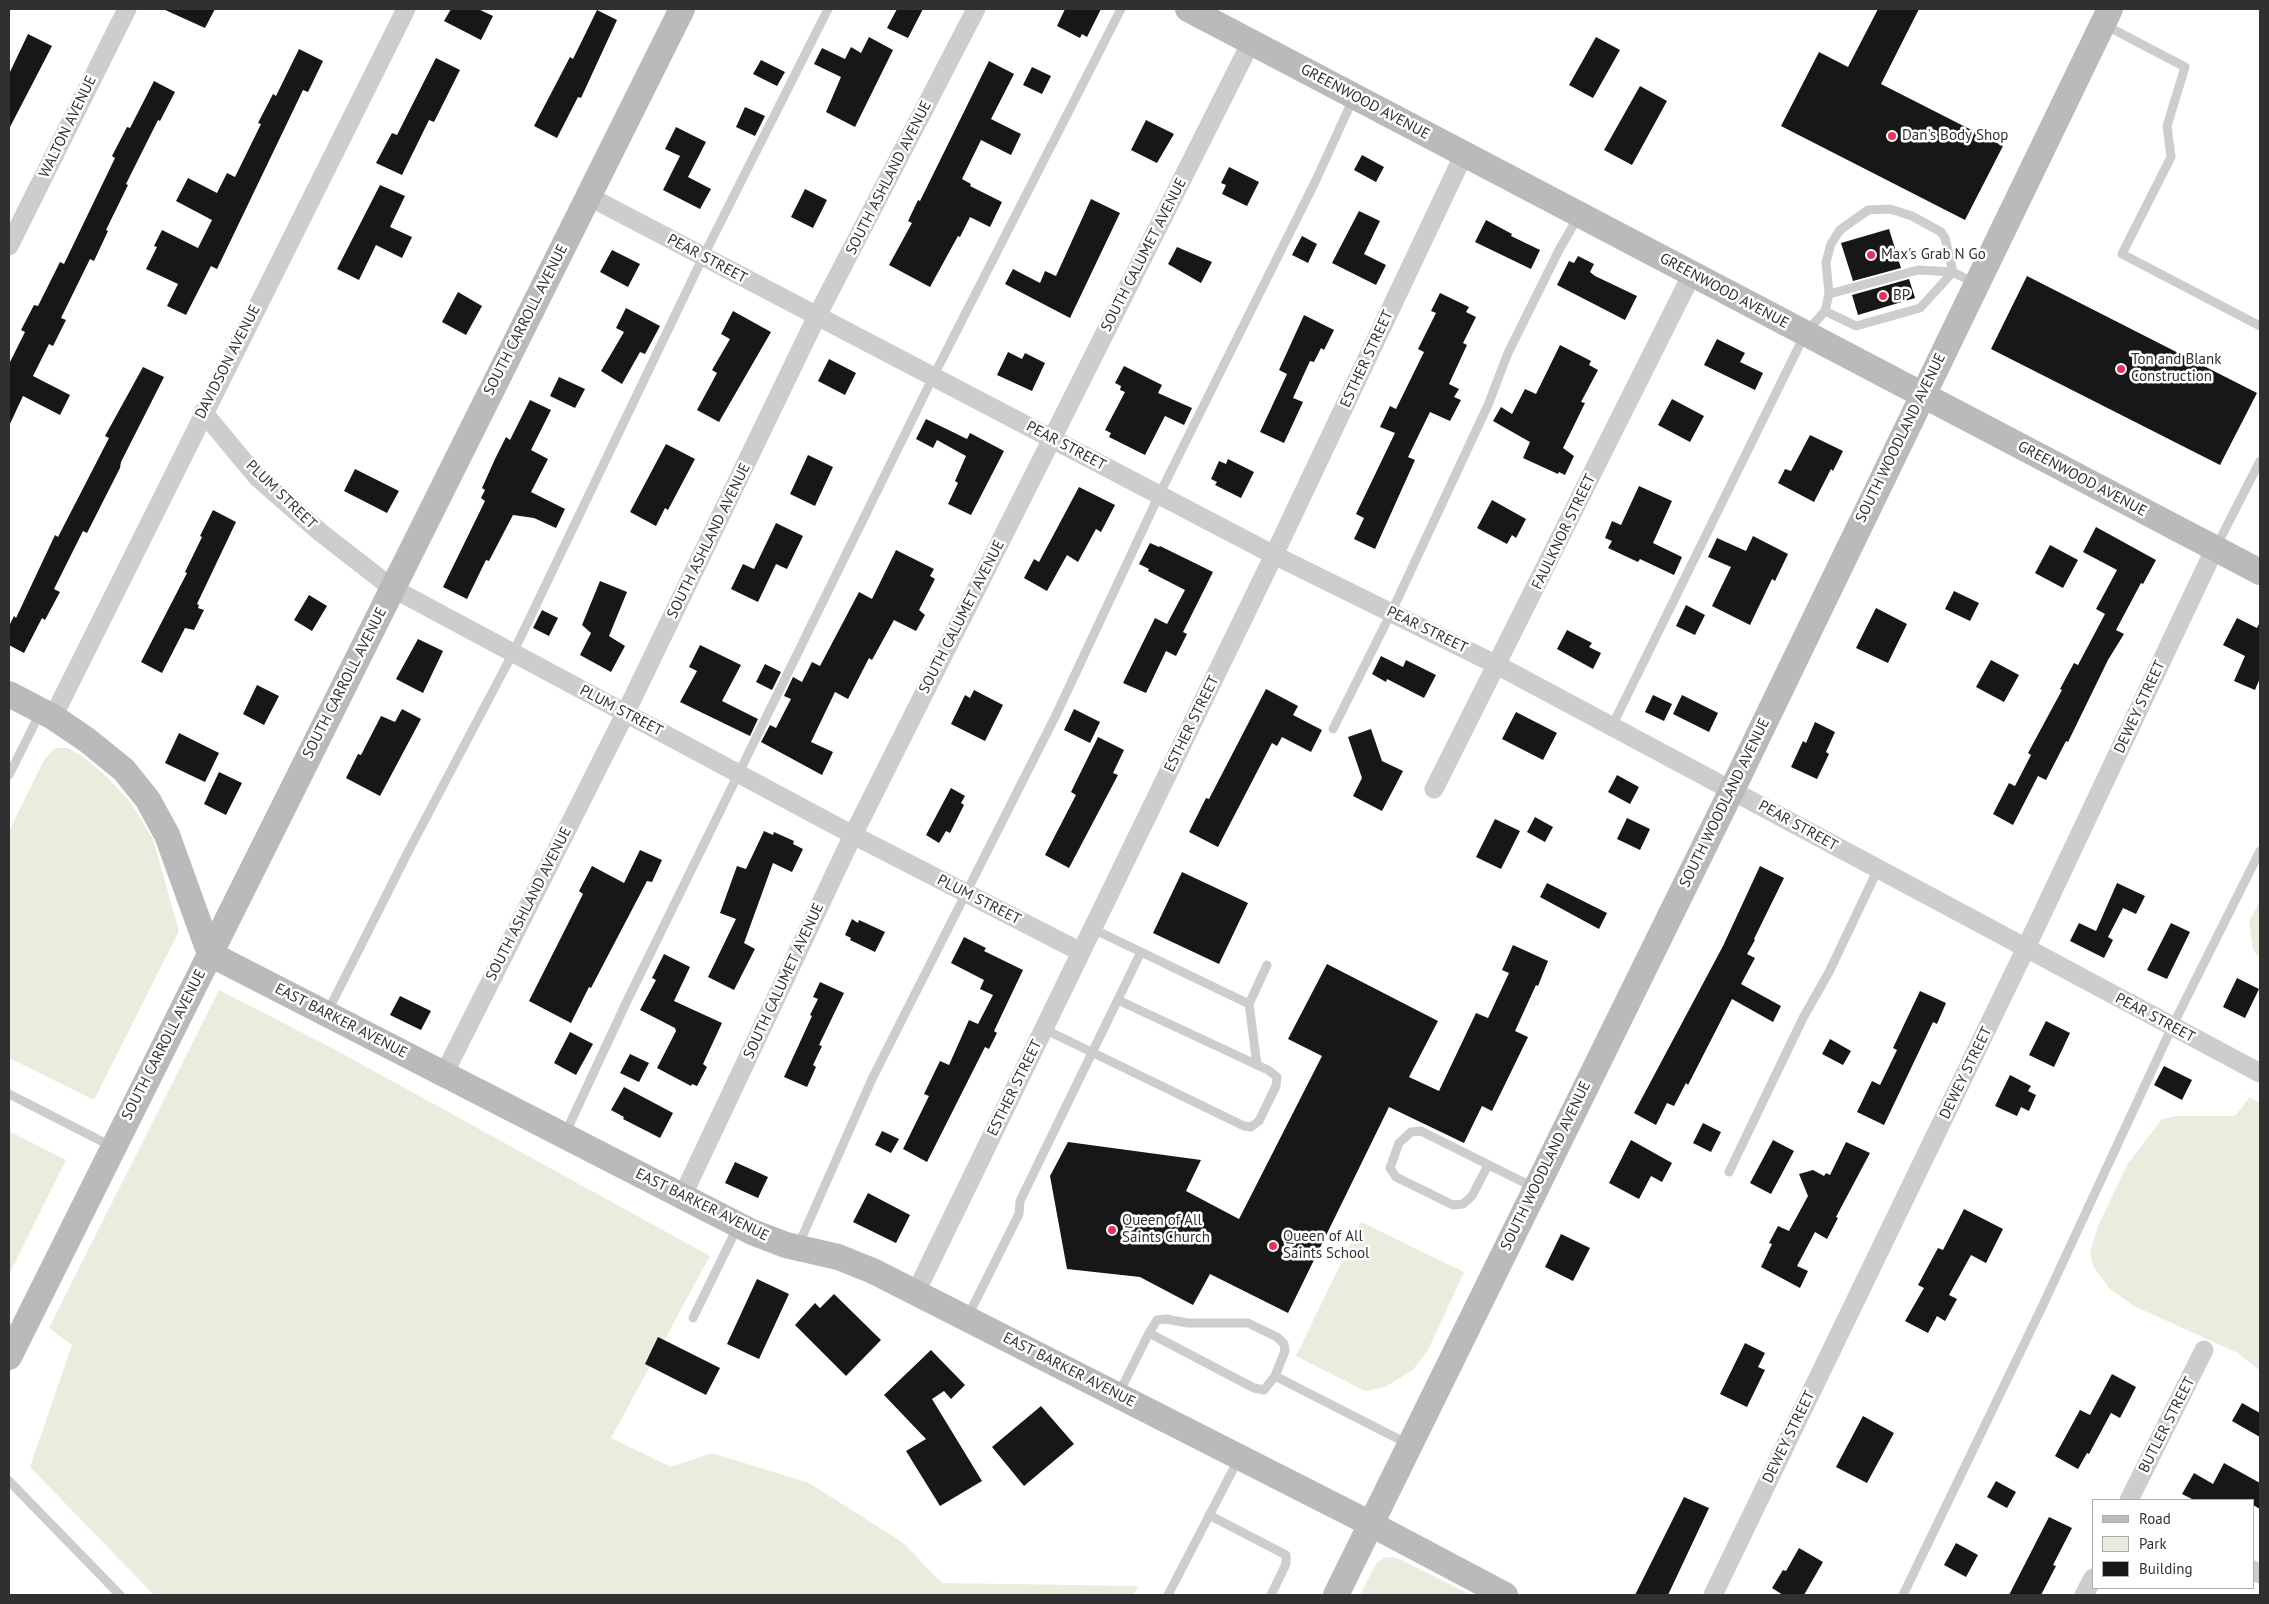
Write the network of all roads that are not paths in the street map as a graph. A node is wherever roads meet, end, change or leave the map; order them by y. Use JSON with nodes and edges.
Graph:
{"nodes":[{"id":1,"x":127,"y":9,"type":"edge"},
{"id":2,"x":406,"y":9,"type":"edge"},
{"id":3,"x":682,"y":9,"type":"edge"},
{"id":4,"x":828,"y":9,"type":"edge"},
{"id":5,"x":976,"y":9,"type":"edge"},
{"id":6,"x":1121,"y":9,"type":"edge"},
{"id":7,"x":1188,"y":9,"type":"edge"},
{"id":8,"x":2106,"y":16,"type":"edge"},
{"id":9,"x":1251,"y":42,"type":"junction"},
{"id":10,"x":1354,"y":96,"type":"junction"},
{"id":11,"x":1464,"y":154,"type":"junction"},
{"id":12,"x":588,"y":196,"type":"junction"},
{"id":13,"x":1579,"y":215,"type":"junction"},
{"id":14,"x":9,"y":246,"type":"edge"},
{"id":15,"x":703,"y":257,"type":"junction"},
{"id":16,"x":1692,"y":274,"type":"junction"},
{"id":17,"x":1965,"y":278,"type":"junction"},
{"id":18,"x":1829,"y":294,"type":"junction"},
{"id":19,"x":1825,"y":311,"type":"junction"},
{"id":20,"x":817,"y":316,"type":"junction"},
{"id":21,"x":2260,"y":326,"type":"edge"},
{"id":22,"x":1805,"y":334,"type":"junction"},
{"id":23,"x":933,"y":377,"type":"junction"},
{"id":24,"x":1922,"y":395,"type":"junction"},
{"id":25,"x":204,"y":412,"type":"junction"},
{"id":26,"x":1051,"y":439,"type":"junction"},
{"id":27,"x":2260,"y":461,"type":"edge"},
{"id":28,"x":1159,"y":495,"type":"junction"},
{"id":29,"x":2215,"y":548,"type":"junction"},
{"id":30,"x":1274,"y":555,"type":"junction"},
{"id":31,"x":2260,"y":572,"type":"edge"},
{"id":32,"x":392,"y":588,"type":"junction"},
{"id":33,"x":1391,"y":613,"type":"junction"},
{"id":34,"x":513,"y":653,"type":"junction"},
{"id":35,"x":1498,"y":665,"type":"junction"},
{"id":36,"x":9,"y":694,"type":"edge"},
{"id":37,"x":47,"y":714,"type":"junction"},
{"id":38,"x":625,"y":714,"type":"junction"},
{"id":39,"x":1612,"y":726,"type":"junction"},
{"id":40,"x":1333,"y":729,"type":"dead end"},
{"id":41,"x":9,"y":775,"type":"edge"},
{"id":42,"x":740,"y":775,"type":"junction"},
{"id":43,"x":1434,"y":788,"type":"dead end"},
{"id":44,"x":1732,"y":790,"type":"junction"},
{"id":45,"x":853,"y":835,"type":"junction"},
{"id":46,"x":2260,"y":851,"type":"edge"},
{"id":47,"x":1878,"y":870,"type":"junction"},
{"id":48,"x":965,"y":892,"type":"junction"},
{"id":49,"x":1092,"y":929,"type":"junction"},
{"id":50,"x":2025,"y":950,"type":"junction"},
{"id":51,"x":1081,"y":952,"type":"junction"},
{"id":52,"x":1140,"y":952,"type":"junction"},
{"id":53,"x":210,"y":954,"type":"junction"},
{"id":54,"x":1267,"y":965,"type":"dead end"},
{"id":55,"x":1118,"y":1000,"type":"junction"},
{"id":56,"x":1249,"y":1004,"type":"junction"},
{"id":57,"x":327,"y":1014,"type":"junction"},
{"id":58,"x":2172,"y":1027,"type":"junction"},
{"id":59,"x":1044,"y":1029,"type":"junction"},
{"id":60,"x":1093,"y":1053,"type":"junction"},
{"id":61,"x":1257,"y":1065,"type":"junction"},
{"id":62,"x":444,"y":1074,"type":"junction"},
{"id":63,"x":2260,"y":1074,"type":"edge"},
{"id":64,"x":9,"y":1094,"type":"edge"},
{"id":65,"x":564,"y":1136,"type":"junction"},
{"id":66,"x":113,"y":1147,"type":"junction"},
{"id":67,"x":1488,"y":1165,"type":"junction"},
{"id":68,"x":1729,"y":1172,"type":"dead end"},
{"id":69,"x":1536,"y":1188,"type":"junction"},
{"id":70,"x":682,"y":1196,"type":"junction"},
{"id":71,"x":738,"y":1225,"type":"junction"},
{"id":72,"x":798,"y":1248,"type":"junction"},
{"id":73,"x":916,"y":1292,"type":"junction"},
{"id":74,"x":694,"y":1318,"type":"dead end"},
{"id":75,"x":967,"y":1318,"type":"junction"},
{"id":76,"x":1149,"y":1334,"type":"junction"},
{"id":77,"x":2204,"y":1350,"type":"dead end"},
{"id":78,"x":9,"y":1357,"type":"edge"},
{"id":79,"x":1274,"y":1376,"type":"junction"},
{"id":80,"x":1118,"y":1395,"type":"junction"},
{"id":81,"x":1409,"y":1445,"type":"junction"},
{"id":82,"x":1239,"y":1457,"type":"junction"},
{"id":83,"x":9,"y":1481,"type":"edge"},
{"id":84,"x":2130,"y":1499,"type":"edge"},
{"id":85,"x":1209,"y":1515,"type":"junction"},
{"id":86,"x":1371,"y":1524,"type":"junction"},
{"id":87,"x":2092,"y":1580,"type":"edge"},
{"id":88,"x":120,"y":1595,"type":"edge"},
{"id":89,"x":1168,"y":1595,"type":"edge"},
{"id":90,"x":1271,"y":1595,"type":"edge"},
{"id":91,"x":1336,"y":1595,"type":"edge"},
{"id":92,"x":1505,"y":1595,"type":"edge"},
{"id":93,"x":1713,"y":1595,"type":"edge"},
{"id":94,"x":1904,"y":1595,"type":"edge"},
{"id":95,"x":2084,"y":1595,"type":"edge"}],
"edges":[{"from":1,"to":14,"type":"street","name":"WALTON AVENUE"},
{"from":2,"to":25,"type":"street","name":"DAVIDSON AVENUE"},
{"from":3,"to":12,"type":"street","name":"SOUTH CARROLL AVENUE"},
{"from":4,"to":15,"type":"lane"},
{"from":5,"to":20,"type":"street","name":"SOUTH ASHLAND AVENUE"},
{"from":6,"to":23,"type":"lane"},
{"from":7,"to":9,"type":"street","name":"GREENWOOD AVENUE"},
{"from":8,"to":17,"type":"street","name":"SOUTH WOODLAND AVENUE"},
{"from":8,"to":21,"type":"lane"},
{"from":9,"to":10,"type":"street","name":"GREENWOOD AVENUE"},
{"from":9,"to":26,"type":"street","name":"SOUTH CALUMET AVENUE"},
{"from":10,"to":11,"type":"street","name":"GREENWOOD AVENUE"},
{"from":10,"to":28,"type":"lane"},
{"from":11,"to":13,"type":"street","name":"GREENWOOD AVENUE"},
{"from":11,"to":30,"type":"street","name":"ESTHER STREET"},
{"from":12,"to":15,"type":"street","name":"PEAR STREET"},
{"from":12,"to":32,"type":"street","name":"SOUTH CARROLL AVENUE"},
{"from":13,"to":16,"type":"street","name":"GREENWOOD AVENUE"},
{"from":13,"to":33,"type":"lane"},
{"from":15,"to":20,"type":"street","name":"PEAR STREET"},
{"from":15,"to":34,"type":"lane"},
{"from":16,"to":22,"type":"street","name":"GREENWOOD AVENUE"},
{"from":16,"to":35,"type":"street","name":"FAULKNOR STREET"},
{"from":17,"to":18,"type":"lane"},
{"from":17,"to":18,"type":"lane"},
{"from":17,"to":19,"type":"lane"},
{"from":17,"to":24,"type":"street","name":"SOUTH WOODLAND AVENUE"},
{"from":18,"to":19,"type":"lane"},
{"from":19,"to":22,"type":"lane"},
{"from":20,"to":23,"type":"street","name":"PEAR STREET"},
{"from":20,"to":38,"type":"street","name":"SOUTH ASHLAND AVENUE"},
{"from":22,"to":24,"type":"street","name":"GREENWOOD AVENUE"},
{"from":22,"to":39,"type":"lane"},
{"from":23,"to":26,"type":"street","name":"PEAR STREET"},
{"from":23,"to":42,"type":"lane"},
{"from":24,"to":29,"type":"street","name":"GREENWOOD AVENUE"},
{"from":24,"to":44,"type":"street","name":"SOUTH WOODLAND AVENUE"},
{"from":25,"to":32,"type":"street","name":"PLUM STREET"},
{"from":25,"to":37,"type":"street","name":"DAVIDSON AVENUE"},
{"from":26,"to":28,"type":"street","name":"PEAR STREET"},
{"from":26,"to":45,"type":"street","name":"SOUTH CALUMET AVENUE"},
{"from":27,"to":29,"type":"lane"},
{"from":28,"to":30,"type":"street","name":"PEAR STREET"},
{"from":28,"to":48,"type":"lane"},
{"from":29,"to":31,"type":"street","name":"GREENWOOD AVENUE"},
{"from":29,"to":50,"type":"street","name":"DEWEY STREET"},
{"from":30,"to":33,"type":"street","name":"PEAR STREET"},
{"from":30,"to":49,"type":"street","name":"ESTHER STREET"},
{"from":32,"to":34,"type":"street","name":"PLUM STREET"},
{"from":32,"to":53,"type":"street","name":"SOUTH CARROLL AVENUE"},
{"from":33,"to":35,"type":"street","name":"PEAR STREET"},
{"from":33,"to":40,"type":"lane"},
{"from":34,"to":38,"type":"street","name":"PLUM STREET"},
{"from":34,"to":57,"type":"lane"},
{"from":35,"to":39,"type":"street","name":"PEAR STREET"},
{"from":35,"to":43,"type":"street","name":"FAULKNOR STREET"},
{"from":36,"to":37,"type":"street"},
{"from":37,"to":41,"type":"lane"},
{"from":37,"to":53,"type":"street"},
{"from":38,"to":42,"type":"street","name":"PLUM STREET"},
{"from":38,"to":62,"type":"street","name":"SOUTH ASHLAND AVENUE"},
{"from":39,"to":44,"type":"street","name":"PEAR STREET"},
{"from":42,"to":45,"type":"street","name":"PLUM STREET"},
{"from":42,"to":65,"type":"lane"},
{"from":44,"to":47,"type":"street","name":"PEAR STREET"},
{"from":44,"to":69,"type":"street","name":"SOUTH WOODLAND AVENUE"},
{"from":45,"to":48,"type":"street","name":"PLUM STREET"},
{"from":45,"to":70,"type":"street","name":"SOUTH CALUMET AVENUE"},
{"from":46,"to":58,"type":"lane"},
{"from":47,"to":50,"type":"street","name":"PEAR STREET"},
{"from":47,"to":68,"type":"lane"},
{"from":48,"to":51,"type":"street","name":"PLUM STREET"},
{"from":48,"to":72,"type":"lane"},
{"from":49,"to":51,"type":"street","name":"ESTHER STREET"},
{"from":49,"to":52,"type":"lane"},
{"from":50,"to":58,"type":"street","name":"PEAR STREET"},
{"from":50,"to":93,"type":"street","name":"DEWEY STREET"},
{"from":51,"to":59,"type":"street","name":"ESTHER STREET"},
{"from":52,"to":55,"type":"lane"},
{"from":52,"to":56,"type":"lane"},
{"from":53,"to":57,"type":"street","name":"EAST BARKER AVENUE"},
{"from":53,"to":66,"type":"street","name":"SOUTH CARROLL AVENUE"},
{"from":54,"to":56,"type":"lane"},
{"from":55,"to":60,"type":"lane"},
{"from":55,"to":61,"type":"lane"},
{"from":56,"to":61,"type":"lane"},
{"from":57,"to":62,"type":"street","name":"EAST BARKER AVENUE"},
{"from":58,"to":63,"type":"street","name":"PEAR STREET"},
{"from":58,"to":94,"type":"lane"},
{"from":59,"to":60,"type":"lane"},
{"from":59,"to":73,"type":"street","name":"ESTHER STREET"},
{"from":60,"to":61,"type":"lane"},
{"from":60,"to":75,"type":"lane"},
{"from":62,"to":65,"type":"street","name":"EAST BARKER AVENUE"},
{"from":64,"to":66,"type":"lane"},
{"from":65,"to":70,"type":"street","name":"EAST BARKER AVENUE"},
{"from":66,"to":78,"type":"street","name":"SOUTH CARROLL AVENUE"},
{"from":67,"to":67,"type":"lane"},
{"from":67,"to":69,"type":"lane"},
{"from":69,"to":81,"type":"street","name":"SOUTH WOODLAND AVENUE"},
{"from":70,"to":71,"type":"street","name":"EAST BARKER AVENUE"},
{"from":71,"to":72,"type":"street","name":"EAST BARKER AVENUE"},
{"from":71,"to":74,"type":"lane"},
{"from":72,"to":73,"type":"street","name":"EAST BARKER AVENUE"},
{"from":73,"to":75,"type":"street","name":"EAST BARKER AVENUE"},
{"from":75,"to":80,"type":"street","name":"EAST BARKER AVENUE"},
{"from":76,"to":79,"type":"lane"},
{"from":76,"to":79,"type":"lane"},
{"from":76,"to":80,"type":"lane"},
{"from":77,"to":84,"type":"street","name":"BUTLER STREET"},
{"from":79,"to":81,"type":"lane"},
{"from":80,"to":82,"type":"street","name":"EAST BARKER AVENUE"},
{"from":81,"to":86,"type":"street","name":"SOUTH WOODLAND AVENUE"},
{"from":82,"to":85,"type":"lane"},
{"from":82,"to":86,"type":"street","name":"EAST BARKER AVENUE"},
{"from":83,"to":88,"type":"lane"},
{"from":85,"to":89,"type":"lane"},
{"from":85,"to":90,"type":"lane"},
{"from":86,"to":91,"type":"street","name":"SOUTH WOODLAND AVENUE"},
{"from":86,"to":92,"type":"street","name":"EAST BARKER AVENUE"},
{"from":87,"to":95,"type":"street"}]}
